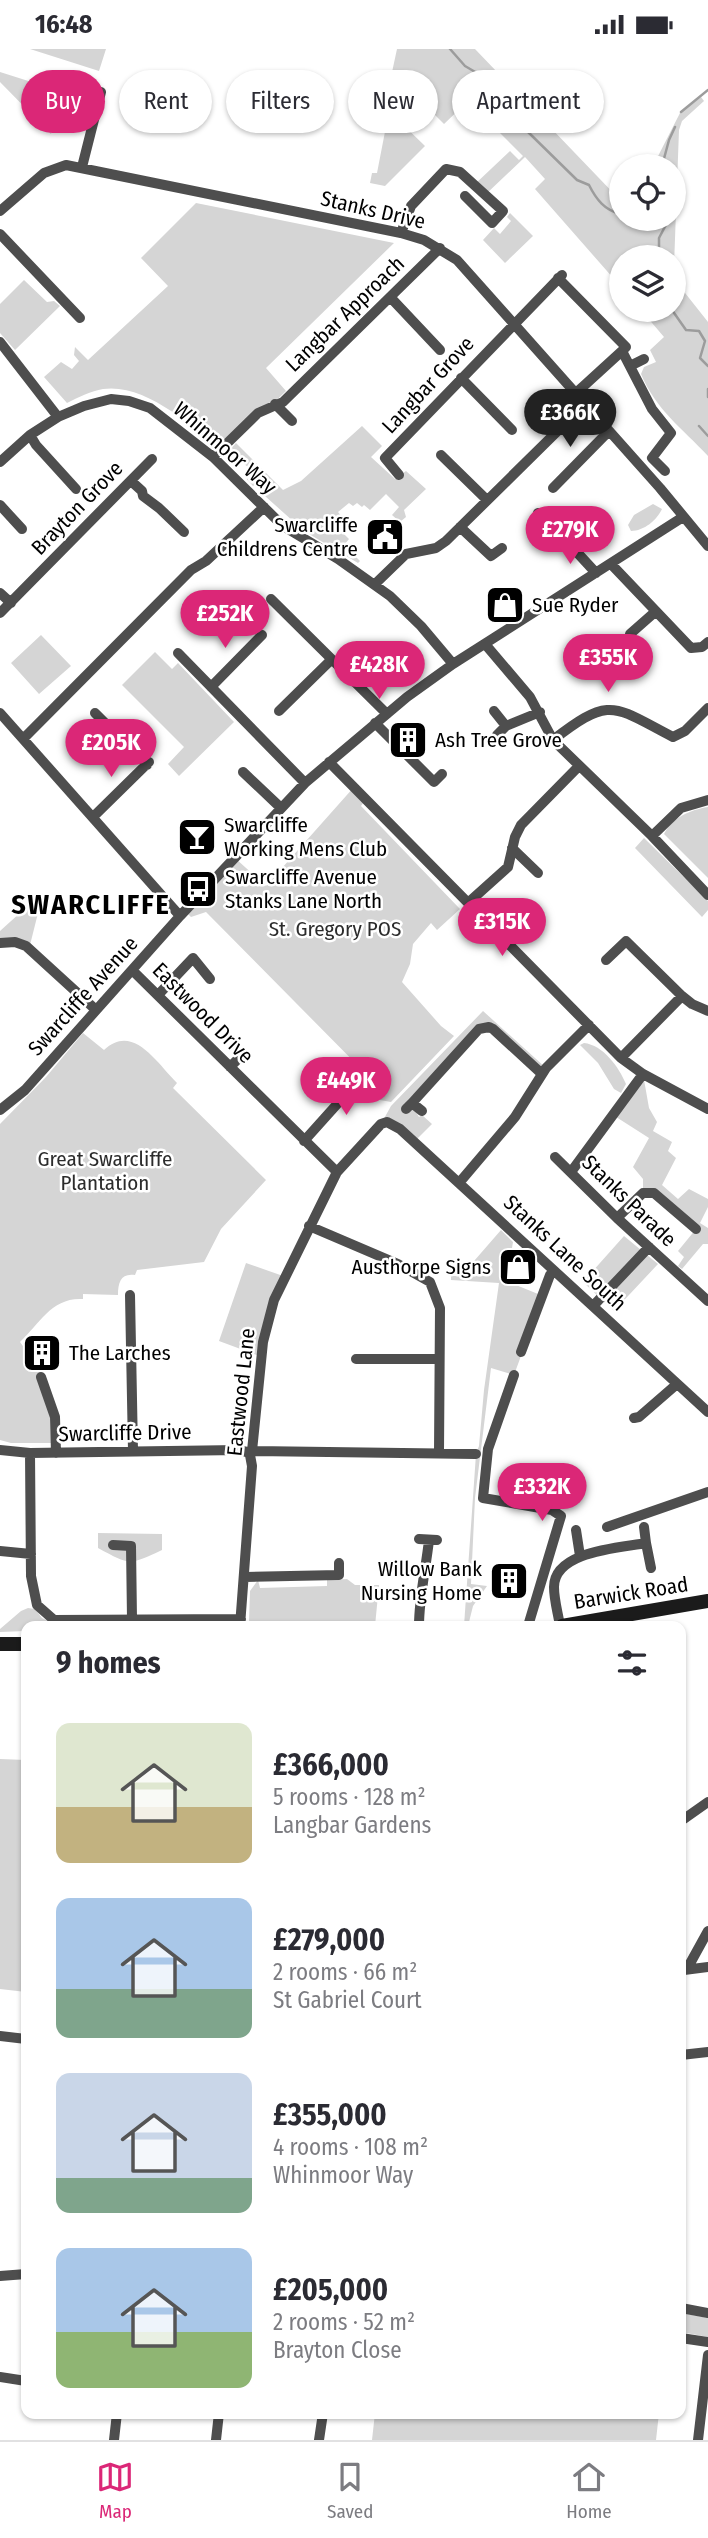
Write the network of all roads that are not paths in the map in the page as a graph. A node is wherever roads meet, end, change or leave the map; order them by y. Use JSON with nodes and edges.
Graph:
{"nodes":[{"id":1,"x":91,"y":133,"type":"edge"},
{"id":2,"x":82,"y":167,"type":"junction"},
{"id":3,"x":465,"y":196,"type":"dead end"},
{"id":4,"x":0,"y":211,"type":"edge"},
{"id":5,"x":401,"y":233,"type":"junction"},
{"id":6,"x":0,"y":234,"type":"edge"},
{"id":7,"x":440,"y":248,"type":"junction"},
{"id":8,"x":391,"y":298,"type":"junction"},
{"id":9,"x":81,"y":300,"type":"dead end"},
{"id":10,"x":72,"y":309,"type":"junction"},
{"id":11,"x":80,"y":318,"type":"dead end"},
{"id":12,"x":513,"y":323,"type":"junction"},
{"id":13,"x":0,"y":342,"type":"edge"},
{"id":14,"x":440,"y":350,"type":"dead end"},
{"id":15,"x":622,"y":351,"type":"junction"},
{"id":16,"x":644,"y":359,"type":"dead end"},
{"id":17,"x":630,"y":366,"type":"junction"},
{"id":18,"x":461,"y":379,"type":"junction"},
{"id":19,"x":576,"y":393,"type":"junction"},
{"id":20,"x":275,"y":404,"type":"junction"},
{"id":21,"x":585,"y":404,"type":"junction"},
{"id":22,"x":58,"y":417,"type":"junction"},
{"id":23,"x":292,"y":421,"type":"dead end"},
{"id":24,"x":512,"y":430,"type":"dead end"},
{"id":25,"x":609,"y":431,"type":"junction"},
{"id":26,"x":30,"y":435,"type":"junction"},
{"id":27,"x":441,"y":454,"type":"dead end"},
{"id":28,"x":213,"y":457,"type":"junction"},
{"id":29,"x":152,"y":459,"type":"dead end"},
{"id":30,"x":0,"y":462,"type":"edge"},
{"id":31,"x":665,"y":471,"type":"dead end"},
{"id":32,"x":400,"y":475,"type":"dead end"},
{"id":33,"x":131,"y":481,"type":"junction"},
{"id":34,"x":553,"y":488,"type":"dead end"},
{"id":35,"x":76,"y":489,"type":"dead end"},
{"id":36,"x":487,"y":501,"type":"junction"},
{"id":37,"x":0,"y":505,"type":"edge"},
{"id":38,"x":264,"y":507,"type":"junction"},
{"id":39,"x":538,"y":513,"type":"dead end"},
{"id":40,"x":683,"y":516,"type":"junction"},
{"id":41,"x":460,"y":527,"type":"junction"},
{"id":42,"x":22,"y":529,"type":"dead end"},
{"id":43,"x":184,"y":532,"type":"dead end"},
{"id":44,"x":708,"y":546,"type":"edge"},
{"id":45,"x":502,"y":548,"type":"dead end"},
{"id":46,"x":611,"y":564,"type":"junction"},
{"id":47,"x":596,"y":573,"type":"junction"},
{"id":48,"x":375,"y":584,"type":"junction"},
{"id":49,"x":0,"y":593,"type":"edge"},
{"id":50,"x":271,"y":599,"type":"dead end"},
{"id":51,"x":11,"y":603,"type":"junction"},
{"id":52,"x":655,"y":612,"type":"junction"},
{"id":53,"x":0,"y":613,"type":"edge"},
{"id":54,"x":262,"y":635,"type":"dead end"},
{"id":55,"x":708,"y":642,"type":"edge"},
{"id":56,"x":485,"y":644,"type":"junction"},
{"id":57,"x":606,"y":651,"type":"dead end"},
{"id":58,"x":178,"y":653,"type":"dead end"},
{"id":59,"x":331,"y":660,"type":"junction"},
{"id":60,"x":453,"y":664,"type":"junction"},
{"id":61,"x":211,"y":687,"type":"junction"},
{"id":62,"x":708,"y":708,"type":"edge"},
{"id":63,"x":279,"y":711,"type":"dead end"},
{"id":64,"x":494,"y":711,"type":"dead end"},
{"id":65,"x":540,"y":712,"type":"junction"},
{"id":66,"x":0,"y":713,"type":"edge"},
{"id":67,"x":95,"y":713,"type":"dead end"},
{"id":68,"x":387,"y":714,"type":"junction"},
{"id":69,"x":375,"y":723,"type":"junction"},
{"id":70,"x":506,"y":726,"type":"junction"},
{"id":71,"x":497,"y":735,"type":"dead end"},
{"id":72,"x":23,"y":739,"type":"junction"},
{"id":73,"x":553,"y":740,"type":"junction"},
{"id":74,"x":329,"y":762,"type":"junction"},
{"id":75,"x":579,"y":766,"type":"junction"},
{"id":76,"x":243,"y":772,"type":"dead end"},
{"id":77,"x":442,"y":774,"type":"dead end"},
{"id":78,"x":305,"y":783,"type":"junction"},
{"id":79,"x":708,"y":800,"type":"edge"},
{"id":80,"x":281,"y":809,"type":"junction"},
{"id":81,"x":93,"y":817,"type":"junction"},
{"id":82,"x":652,"y":835,"type":"junction"},
{"id":83,"x":512,"y":848,"type":"junction"},
{"id":84,"x":538,"y":873,"type":"dead end"},
{"id":85,"x":708,"y":894,"type":"edge"},
{"id":86,"x":469,"y":902,"type":"junction"},
{"id":87,"x":180,"y":916,"type":"junction"},
{"id":88,"x":0,"y":943,"type":"edge"},
{"id":89,"x":607,"y":960,"type":"dead end"},
{"id":90,"x":132,"y":970,"type":"junction"},
{"id":91,"x":209,"y":979,"type":"dead end"},
{"id":92,"x":158,"y":995,"type":"junction"},
{"id":93,"x":682,"y":996,"type":"junction"},
{"id":94,"x":707,"y":1008,"type":"edge"},
{"id":95,"x":95,"y":1009,"type":"junction"},
{"id":96,"x":589,"y":1025,"type":"junction"},
{"id":97,"x":243,"y":1054,"type":"dead end"},
{"id":98,"x":621,"y":1058,"type":"junction"},
{"id":99,"x":230,"y":1067,"type":"junction"},
{"id":100,"x":542,"y":1074,"type":"junction"},
{"id":101,"x":643,"y":1074,"type":"junction"},
{"id":102,"x":328,"y":1088,"type":"dead end"},
{"id":103,"x":708,"y":1109,"type":"edge"},
{"id":104,"x":0,"y":1110,"type":"edge"},
{"id":105,"x":422,"y":1111,"type":"dead end"},
{"id":106,"x":394,"y":1123,"type":"joint"},
{"id":107,"x":304,"y":1141,"type":"junction"},
{"id":108,"x":555,"y":1157,"type":"dead end"},
{"id":109,"x":337,"y":1172,"type":"junction"},
{"id":110,"x":571,"y":1172,"type":"junction"},
{"id":111,"x":459,"y":1183,"type":"junction"},
{"id":112,"x":617,"y":1218,"type":"junction"},
{"id":113,"x":309,"y":1226,"type":"junction"},
{"id":114,"x":696,"y":1229,"type":"dead end"},
{"id":115,"x":649,"y":1247,"type":"junction"},
{"id":116,"x":554,"y":1271,"type":"junction"},
{"id":117,"x":130,"y":1295,"type":"dead end"},
{"id":118,"x":708,"y":1301,"type":"edge"},
{"id":119,"x":594,"y":1305,"type":"junction"},
{"id":120,"x":521,"y":1352,"type":"dead end"},
{"id":121,"x":356,"y":1359,"type":"dead end"},
{"id":122,"x":439,"y":1359,"type":"junction"},
{"id":123,"x":514,"y":1375,"type":"dead end"},
{"id":124,"x":41,"y":1377,"type":"dead end"},
{"id":125,"x":677,"y":1384,"type":"junction"},
{"id":126,"x":708,"y":1412,"type":"edge"},
{"id":127,"x":634,"y":1418,"type":"dead end"},
{"id":128,"x":0,"y":1450,"type":"edge"},
{"id":129,"x":133,"y":1451,"type":"junction"},
{"id":130,"x":439,"y":1452,"type":"junction"},
{"id":131,"x":30,"y":1453,"type":"junction"},
{"id":132,"x":56,"y":1453,"type":"junction"},
{"id":133,"x":251,"y":1453,"type":"junction"},
{"id":134,"x":476,"y":1454,"type":"dead end"},
{"id":135,"x":708,"y":1492,"type":"edge"},
{"id":136,"x":607,"y":1527,"type":"dead end"},
{"id":137,"x":643,"y":1527,"type":"dead end"},
{"id":138,"x":576,"y":1530,"type":"dead end"},
{"id":139,"x":428,"y":1540,"type":"dead end"},
{"id":140,"x":646,"y":1543,"type":"junction"},
{"id":141,"x":113,"y":1545,"type":"dead end"},
{"id":142,"x":0,"y":1551,"type":"edge"},
{"id":143,"x":31,"y":1553,"type":"junction"},
{"id":144,"x":580,"y":1556,"type":"junction"},
{"id":145,"x":339,"y":1563,"type":"dead end"},
{"id":146,"x":651,"y":1568,"type":"dead end"},
{"id":147,"x":245,"y":1577,"type":"junction"},
{"id":148,"x":708,"y":1601,"type":"edge"},
{"id":149,"x":132,"y":1619,"type":"junction"},
{"id":150,"x":638,"y":1620,"type":"edge"},
{"id":151,"x":205,"y":1621,"type":"edge"},
{"id":152,"x":241,"y":1621,"type":"edge"},
{"id":153,"x":419,"y":1621,"type":"edge"},
{"id":154,"x":530,"y":1621,"type":"edge"},
{"id":155,"x":560,"y":1621,"type":"edge"},
{"id":156,"x":0,"y":1644,"type":"edge"},
{"id":157,"x":21,"y":1644,"type":"edge"},
{"id":158,"x":708,"y":1802,"type":"edge"},
{"id":159,"x":686,"y":1817,"type":"edge"},
{"id":160,"x":708,"y":1931,"type":"edge"},
{"id":161,"x":686,"y":1967,"type":"edge"},
{"id":162,"x":708,"y":1967,"type":"edge"},
{"id":163,"x":686,"y":1970,"type":"edge"},
{"id":164,"x":0,"y":2036,"type":"edge"},
{"id":165,"x":21,"y":2038,"type":"edge"},
{"id":166,"x":708,"y":2052,"type":"edge"},
{"id":167,"x":686,"y":2054,"type":"edge"},
{"id":168,"x":21,"y":2274,"type":"edge"},
{"id":169,"x":0,"y":2276,"type":"edge"},
{"id":170,"x":686,"y":2309,"type":"edge"},
{"id":171,"x":708,"y":2313,"type":"edge"},
{"id":172,"x":686,"y":2339,"type":"edge"},
{"id":173,"x":708,"y":2342,"type":"edge"},
{"id":174,"x":708,"y":2355,"type":"edge"},
{"id":175,"x":0,"y":2377,"type":"edge"},
{"id":176,"x":21,"y":2380,"type":"edge"},
{"id":177,"x":116,"y":2419,"type":"edge"},
{"id":178,"x":218,"y":2419,"type":"edge"},
{"id":179,"x":322,"y":2419,"type":"edge"},
{"id":180,"x":114,"y":2440,"type":"edge"},
{"id":181,"x":216,"y":2440,"type":"edge"},
{"id":182,"x":319,"y":2440,"type":"edge"},
{"id":183,"x":698,"y":2440,"type":"edge"}],
"edges":[{"from":1,"to":2,"type":"street"},
{"from":2,"to":4,"type":"street","name":"Stanks Drive"},
{"from":2,"to":5,"type":"street","name":"Stanks Drive"},
{"from":3,"to":5,"type":"street"},
{"from":5,"to":7,"type":"street","name":"Stanks Drive"},
{"from":6,"to":10,"type":"street"},
{"from":7,"to":8,"type":"street","name":"Langbar Approach"},
{"from":7,"to":12,"type":"street","name":"Stanks Drive"},
{"from":8,"to":14,"type":"street"},
{"from":8,"to":20,"type":"street","name":"Langbar Approach"},
{"from":9,"to":10,"type":"street"},
{"from":10,"to":11,"type":"street"},
{"from":12,"to":15,"type":"street","name":"Langbar Grove"},
{"from":12,"to":18,"type":"street","name":"Langbar Grove"},
{"from":12,"to":19,"type":"street","name":"Stanks Drive"},
{"from":13,"to":22,"type":"street"},
{"from":15,"to":17,"type":"street"},
{"from":15,"to":19,"type":"street"},
{"from":16,"to":17,"type":"street"},
{"from":17,"to":31,"type":"street"},
{"from":18,"to":24,"type":"street"},
{"from":18,"to":32,"type":"street","name":"Langbar Grove"},
{"from":19,"to":21,"type":"street","name":"Stanks Drive"},
{"from":20,"to":23,"type":"street"},
{"from":20,"to":28,"type":"street","name":"Langbar Approach"},
{"from":21,"to":25,"type":"street","name":"Stanks Drive"},
{"from":21,"to":36,"type":"street"},
{"from":22,"to":26,"type":"street","name":"Whinmoor Way"},
{"from":22,"to":28,"type":"street","name":"Whinmoor Way"},
{"from":25,"to":34,"type":"street"},
{"from":25,"to":40,"type":"street","name":"Stanks Drive"},
{"from":26,"to":30,"type":"street","name":"Whinmoor Way"},
{"from":26,"to":35,"type":"street"},
{"from":27,"to":36,"type":"street"},
{"from":28,"to":38,"type":"street","name":"Whinmoor Way"},
{"from":29,"to":33,"type":"street","name":"Brayton Grove"},
{"from":33,"to":43,"type":"street"},
{"from":33,"to":51,"type":"street","name":"Brayton Grove"},
{"from":36,"to":41,"type":"street"},
{"from":37,"to":42,"type":"street"},
{"from":38,"to":48,"type":"street","name":"Whinmoor Way"},
{"from":38,"to":72,"type":"street"},
{"from":39,"to":47,"type":"street"},
{"from":40,"to":44,"type":"street","name":"Stanks Drive"},
{"from":40,"to":46,"type":"street","name":"Swarcliffe Avenue"},
{"from":41,"to":45,"type":"street"},
{"from":41,"to":48,"type":"street"},
{"from":46,"to":47,"type":"street","name":"Swarcliffe Avenue"},
{"from":46,"to":52,"type":"street"},
{"from":47,"to":56,"type":"street","name":"Swarcliffe Avenue"},
{"from":48,"to":60,"type":"street","name":"Whinmoor Way"},
{"from":49,"to":51,"type":"street"},
{"from":50,"to":59,"type":"street"},
{"from":51,"to":53,"type":"street","name":"Brayton Grove"},
{"from":52,"to":55,"type":"street"},
{"from":52,"to":57,"type":"street"},
{"from":54,"to":61,"type":"street"},
{"from":56,"to":60,"type":"street","name":"Swarcliffe Avenue"},
{"from":56,"to":65,"type":"street"},
{"from":58,"to":61,"type":"street"},
{"from":59,"to":63,"type":"street"},
{"from":59,"to":68,"type":"street"},
{"from":60,"to":68,"type":"street","name":"Swarcliffe Avenue"},
{"from":61,"to":78,"type":"street"},
{"from":62,"to":73,"type":"street"},
{"from":64,"to":70,"type":"street"},
{"from":65,"to":70,"type":"street"},
{"from":65,"to":73,"type":"street"},
{"from":66,"to":72,"type":"street"},
{"from":67,"to":81,"type":"street"},
{"from":68,"to":69,"type":"street","name":"Swarcliffe Avenue"},
{"from":69,"to":74,"type":"street","name":"Swarcliffe Avenue"},
{"from":69,"to":77,"type":"street"},
{"from":70,"to":71,"type":"street"},
{"from":72,"to":81,"type":"street"},
{"from":73,"to":75,"type":"street"},
{"from":74,"to":78,"type":"street","name":"Swarcliffe Avenue"},
{"from":74,"to":86,"type":"street"},
{"from":75,"to":82,"type":"street"},
{"from":75,"to":83,"type":"street"},
{"from":76,"to":80,"type":"street"},
{"from":78,"to":80,"type":"street","name":"Swarcliffe Avenue"},
{"from":79,"to":82,"type":"street"},
{"from":80,"to":87,"type":"street","name":"Swarcliffe Avenue"},
{"from":81,"to":87,"type":"street"},
{"from":82,"to":85,"type":"street"},
{"from":83,"to":84,"type":"street"},
{"from":83,"to":86,"type":"street"},
{"from":86,"to":96,"type":"street"},
{"from":87,"to":90,"type":"street","name":"Swarcliffe Avenue"},
{"from":88,"to":95,"type":"street"},
{"from":89,"to":93,"type":"street"},
{"from":90,"to":92,"type":"street","name":"Eastwood Drive"},
{"from":90,"to":95,"type":"street","name":"Swarcliffe Avenue"},
{"from":91,"to":92,"type":"street"},
{"from":92,"to":99,"type":"street","name":"Eastwood Drive"},
{"from":93,"to":94,"type":"street"},
{"from":93,"to":98,"type":"street"},
{"from":95,"to":104,"type":"street","name":"Swarcliffe Avenue"},
{"from":96,"to":98,"type":"street"},
{"from":96,"to":100,"type":"street"},
{"from":97,"to":99,"type":"street"},
{"from":98,"to":101,"type":"street"},
{"from":99,"to":107,"type":"street","name":"Eastwood Drive"},
{"from":100,"to":105,"type":"street"},
{"from":100,"to":111,"type":"street"},
{"from":101,"to":103,"type":"street"},
{"from":101,"to":110,"type":"street"},
{"from":102,"to":107,"type":"street"},
{"from":106,"to":109,"type":"street","name":"Eastwood Lane"},
{"from":106,"to":111,"type":"street","name":"Stanks Lane South"},
{"from":107,"to":109,"type":"street","name":"Eastwood Drive"},
{"from":108,"to":110,"type":"street","name":"Stanks Parade"},
{"from":109,"to":113,"type":"street","name":"Eastwood Lane"},
{"from":110,"to":112,"type":"street","name":"Stanks Parade"},
{"from":111,"to":116,"type":"street","name":"Stanks Lane South"},
{"from":112,"to":114,"type":"street"},
{"from":112,"to":115,"type":"street","name":"Stanks Parade"},
{"from":113,"to":122,"type":"street"},
{"from":113,"to":133,"type":"street","name":"Eastwood Lane"},
{"from":115,"to":118,"type":"street","name":"Stanks Parade"},
{"from":115,"to":119,"type":"street"},
{"from":116,"to":119,"type":"street","name":"Stanks Lane South"},
{"from":116,"to":120,"type":"street"},
{"from":117,"to":129,"type":"street"},
{"from":119,"to":125,"type":"street","name":"Stanks Lane South"},
{"from":121,"to":122,"type":"street"},
{"from":122,"to":130,"type":"street"},
{"from":123,"to":154,"type":"street"},
{"from":124,"to":132,"type":"street"},
{"from":125,"to":126,"type":"street","name":"Stanks Lane South"},
{"from":125,"to":127,"type":"street"},
{"from":128,"to":131,"type":"street","name":"Swarcliffe Drive"},
{"from":129,"to":132,"type":"street","name":"Swarcliffe Drive"},
{"from":129,"to":133,"type":"street","name":"Swarcliffe Drive"},
{"from":130,"to":133,"type":"street","name":"Swarcliffe Drive"},
{"from":130,"to":134,"type":"street","name":"Swarcliffe Drive"},
{"from":131,"to":132,"type":"street","name":"Swarcliffe Drive"},
{"from":131,"to":143,"type":"street"},
{"from":133,"to":147,"type":"street","name":"Eastwood Lane"},
{"from":135,"to":136,"type":"street"},
{"from":137,"to":140,"type":"street"},
{"from":138,"to":144,"type":"street"},
{"from":139,"to":153,"type":"street"},
{"from":140,"to":144,"type":"street"},
{"from":140,"to":146,"type":"street"},
{"from":141,"to":149,"type":"street"},
{"from":142,"to":143,"type":"street"},
{"from":143,"to":149,"type":"street"},
{"from":144,"to":155,"type":"street"},
{"from":145,"to":147,"type":"street"},
{"from":147,"to":152,"type":"street","name":"Eastwood Lane"},
{"from":148,"to":150,"type":"street","name":"Barwick Road"},
{"from":149,"to":151,"type":"street"},
{"from":156,"to":157,"type":"street"},
{"from":158,"to":159,"type":"street"},
{"from":160,"to":161,"type":"street"},
{"from":162,"to":163,"type":"street"},
{"from":164,"to":165,"type":"street"},
{"from":166,"to":167,"type":"street"},
{"from":168,"to":169,"type":"street"},
{"from":170,"to":171,"type":"street"},
{"from":172,"to":173,"type":"street"},
{"from":174,"to":183,"type":"street"},
{"from":175,"to":176,"type":"street"},
{"from":177,"to":180,"type":"street"},
{"from":178,"to":181,"type":"street"},
{"from":179,"to":182,"type":"street"}]}
